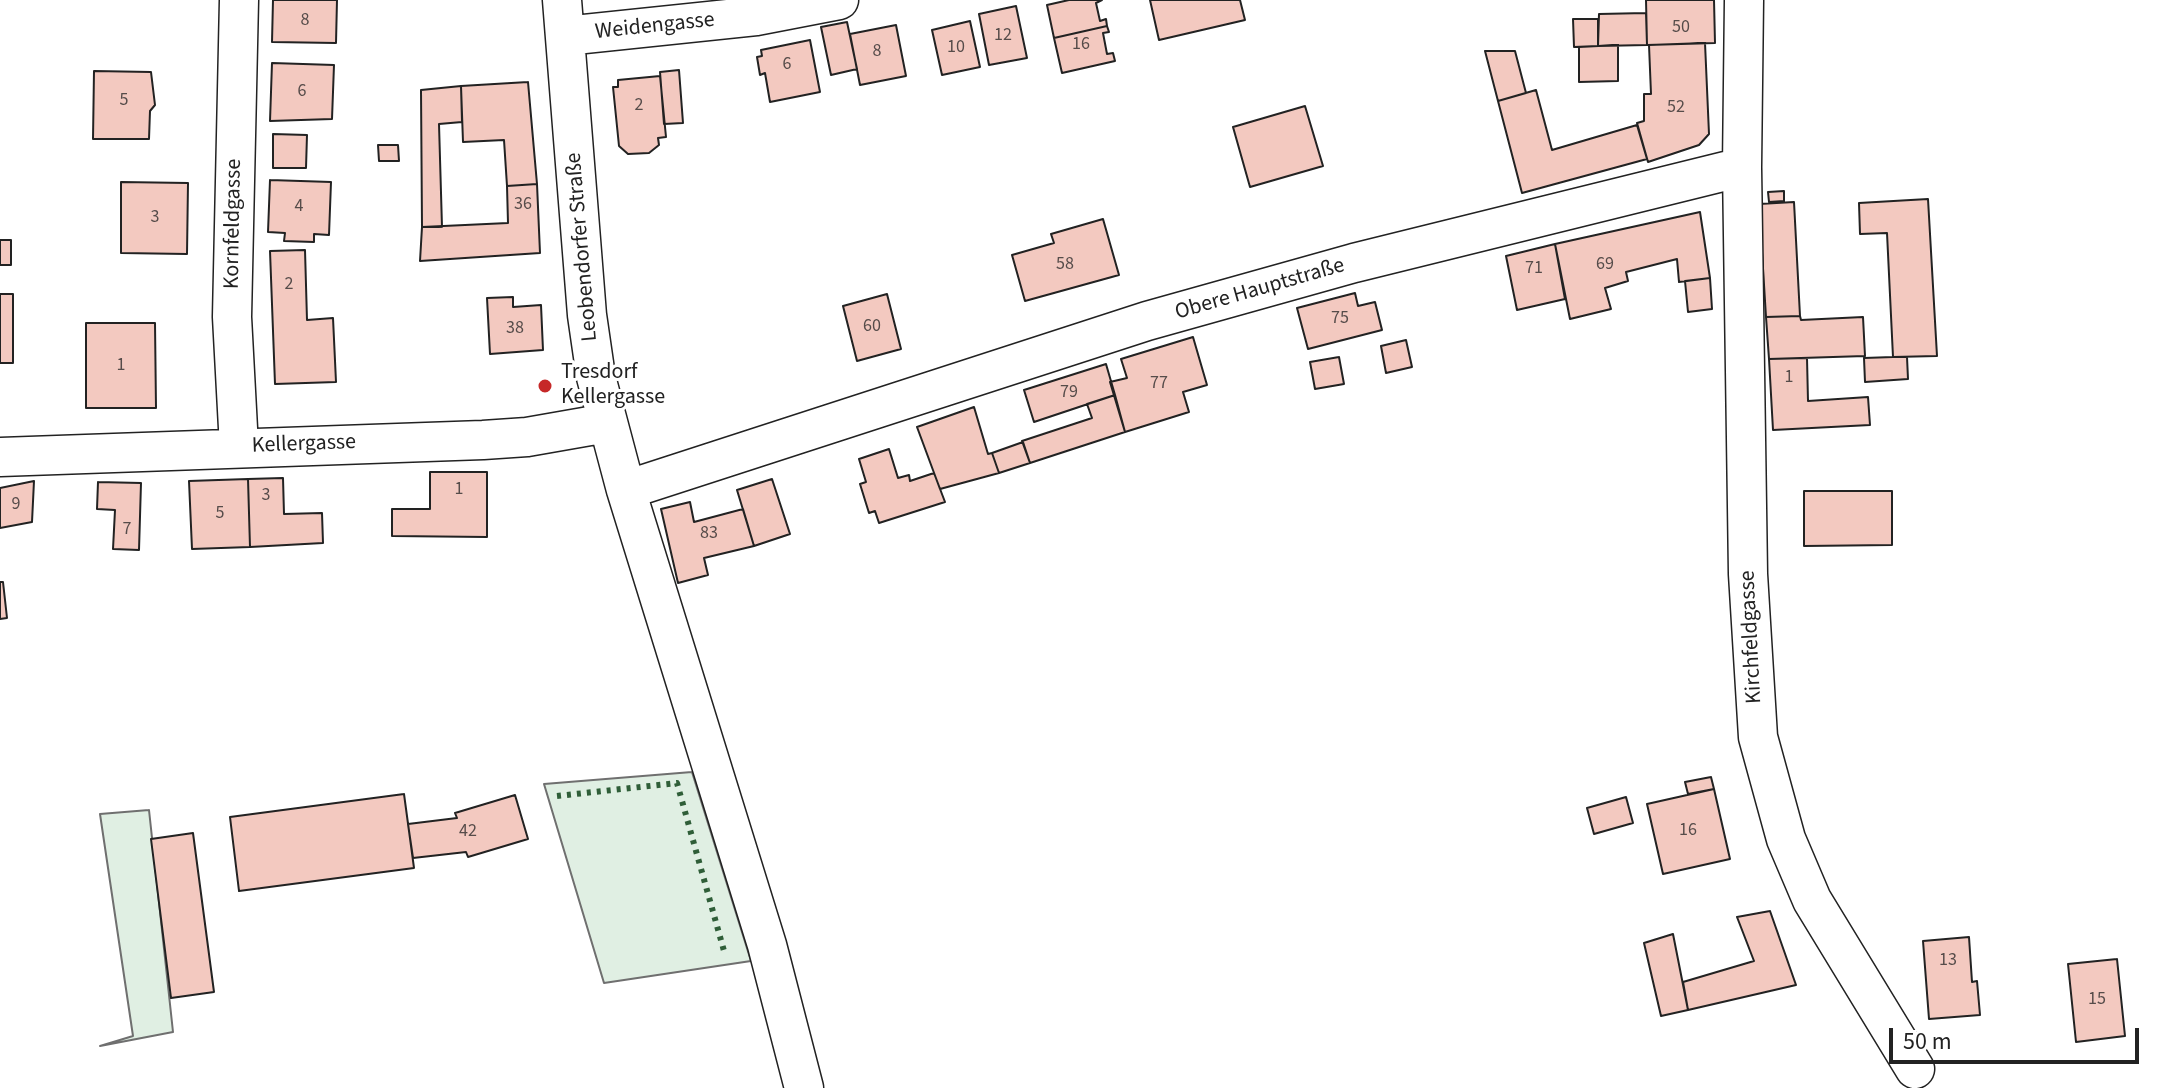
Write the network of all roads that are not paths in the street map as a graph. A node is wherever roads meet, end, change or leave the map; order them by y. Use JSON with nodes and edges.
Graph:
{"nodes":[{"id":1,"x":239,"y":0,"type":"edge"},
{"id":2,"x":839,"y":0,"type":"edge"},
{"id":3,"x":1744,"y":0,"type":"edge"},
{"id":4,"x":563,"y":18,"type":"edge"},
{"id":5,"x":1742,"y":167,"type":"junction"},
{"id":6,"x":607,"y":423,"type":"junction"},
{"id":7,"x":239,"y":447,"type":"junction"},
{"id":8,"x":0,"y":457,"type":"edge"},
{"id":9,"x":626,"y":490,"type":"junction"},
{"id":10,"x":1915,"y":1069,"type":"dead end"},
{"id":11,"x":804,"y":1088,"type":"edge"}],
"edges":[{"from":1,"to":7,"type":"street","name":"Kornfeldgasse"},
{"from":2,"to":4,"type":"street","name":"Weidengasse"},
{"from":3,"to":5,"type":"street"},
{"from":4,"to":6,"type":"street","name":"Leobendorfer Straße"},
{"from":5,"to":9,"type":"street","name":"Obere Hauptstraße"},
{"from":5,"to":10,"type":"street","name":"Kirchfeldgasse"},
{"from":6,"to":7,"type":"street","name":"Kellergasse"},
{"from":6,"to":9,"type":"street","name":"Leobendorfer Straße"},
{"from":7,"to":8,"type":"street","name":"Kellergasse"},
{"from":9,"to":11,"type":"street","name":"Leobendorfer Straße"}]}
